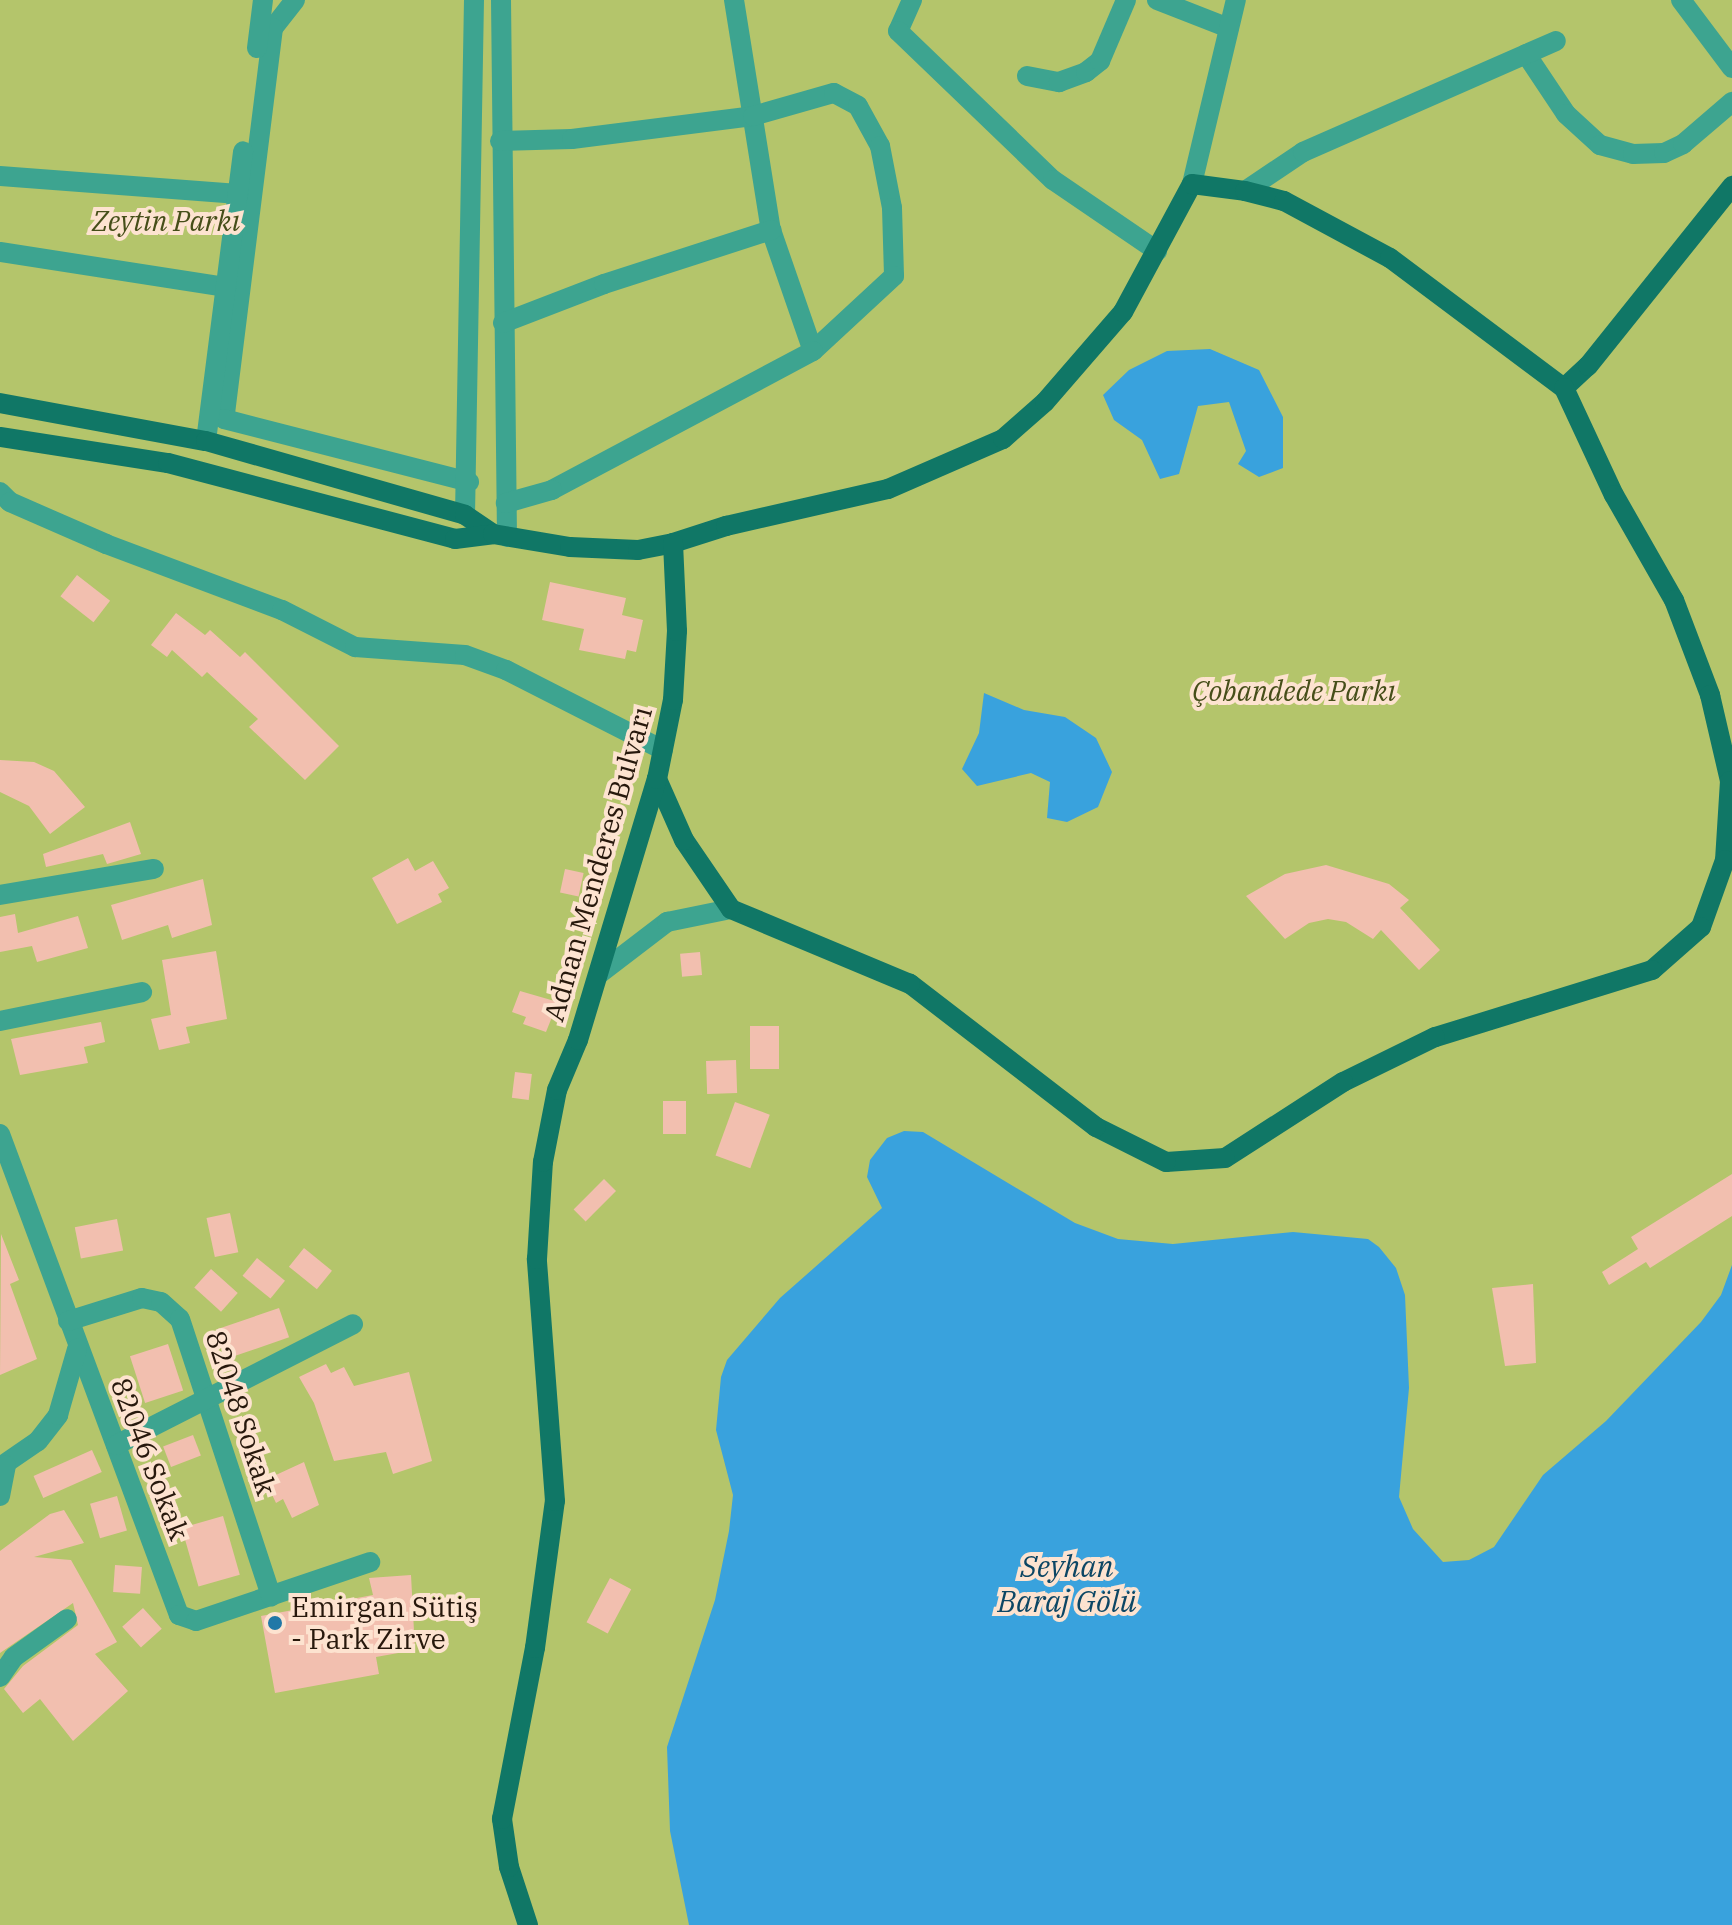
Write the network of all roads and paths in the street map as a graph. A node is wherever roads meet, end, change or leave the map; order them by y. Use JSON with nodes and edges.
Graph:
{"nodes":[{"id":1,"x":263,"y":0,"type":"edge"},
{"id":2,"x":295,"y":0,"type":"edge"},
{"id":3,"x":474,"y":0,"type":"edge"},
{"id":4,"x":501,"y":0,"type":"edge"},
{"id":5,"x":734,"y":0,"type":"edge"},
{"id":6,"x":912,"y":0,"type":"edge"},
{"id":7,"x":1126,"y":0,"type":"edge"},
{"id":8,"x":1157,"y":0,"type":"edge"},
{"id":9,"x":1236,"y":0,"type":"edge"},
{"id":10,"x":1681,"y":0,"type":"edge"},
{"id":11,"x":1229,"y":28,"type":"junction"},
{"id":12,"x":1556,"y":41,"type":"dead end"},
{"id":13,"x":1526,"y":54,"type":"junction"},
{"id":14,"x":1732,"y":68,"type":"edge"},
{"id":15,"x":1027,"y":76,"type":"dead end"},
{"id":16,"x":1732,"y":102,"type":"edge"},
{"id":17,"x":753,"y":116,"type":"junction"},
{"id":18,"x":500,"y":141,"type":"junction"},
{"id":19,"x":0,"y":176,"type":"edge"},
{"id":20,"x":1192,"y":184,"type":"junction"},
{"id":21,"x":1732,"y":186,"type":"edge"},
{"id":22,"x":1245,"y":191,"type":"junction"},
{"id":23,"x":238,"y":194,"type":"junction"},
{"id":24,"x":771,"y":230,"type":"junction"},
{"id":25,"x":1157,"y":251,"type":"junction"},
{"id":26,"x":0,"y":252,"type":"edge"},
{"id":27,"x":226,"y":287,"type":"junction"},
{"id":28,"x":503,"y":323,"type":"junction"},
{"id":29,"x":813,"y":351,"type":"junction"},
{"id":30,"x":1564,"y":388,"type":"junction"},
{"id":31,"x":0,"y":403,"type":"edge"},
{"id":32,"x":4,"y":441,"type":"edge"},
{"id":33,"x":206,"y":441,"type":"junction"},
{"id":34,"x":469,"y":482,"type":"junction"},
{"id":35,"x":0,"y":492,"type":"edge"},
{"id":36,"x":506,"y":503,"type":"junction"},
{"id":37,"x":465,"y":515,"type":"junction"},
{"id":38,"x":500,"y":535,"type":"junction"},
{"id":39,"x":673,"y":543,"type":"junction"},
{"id":40,"x":663,"y":750,"type":"junction"},
{"id":41,"x":657,"y":779,"type":"junction"},
{"id":42,"x":154,"y":869,"type":"dead end"},
{"id":43,"x":0,"y":895,"type":"edge"},
{"id":44,"x":731,"y":909,"type":"junction"},
{"id":45,"x":599,"y":974,"type":"junction"},
{"id":46,"x":142,"y":992,"type":"dead end"},
{"id":47,"x":0,"y":1021,"type":"edge"},
{"id":48,"x":0,"y":1134,"type":"edge"},
{"id":49,"x":68,"y":1321,"type":"junction"},
{"id":50,"x":353,"y":1324,"type":"dead end"},
{"id":51,"x":77,"y":1349,"type":"junction"},
{"id":52,"x":208,"y":1398,"type":"junction"},
{"id":53,"x":116,"y":1445,"type":"junction"},
{"id":54,"x":3,"y":1466,"type":"edge"},
{"id":55,"x":0,"y":1496,"type":"edge"},
{"id":56,"x":370,"y":1562,"type":"dead end"},
{"id":57,"x":271,"y":1596,"type":"junction"},
{"id":58,"x":67,"y":1619,"type":"dead end"},
{"id":59,"x":0,"y":1677,"type":"edge"},
{"id":60,"x":528,"y":1925,"type":"edge"}],
"edges":[{"from":1,"to":23,"type":"street"},
{"from":2,"to":34,"type":"street"},
{"from":3,"to":34,"type":"street"},
{"from":4,"to":18,"type":"street"},
{"from":5,"to":17,"type":"street"},
{"from":6,"to":25,"type":"street"},
{"from":7,"to":15,"type":"street"},
{"from":8,"to":11,"type":"street"},
{"from":9,"to":11,"type":"street"},
{"from":10,"to":14,"type":"street"},
{"from":11,"to":20,"type":"street"},
{"from":12,"to":13,"type":"street"},
{"from":13,"to":16,"type":"street"},
{"from":13,"to":22,"type":"street"},
{"from":17,"to":18,"type":"street"},
{"from":17,"to":24,"type":"street"},
{"from":17,"to":29,"type":"street"},
{"from":18,"to":28,"type":"street"},
{"from":19,"to":23,"type":"street"},
{"from":20,"to":22,"type":"main road"},
{"from":20,"to":25,"type":"main road"},
{"from":21,"to":30,"type":"main road"},
{"from":22,"to":30,"type":"main road"},
{"from":23,"to":27,"type":"street"},
{"from":24,"to":28,"type":"street"},
{"from":24,"to":29,"type":"street"},
{"from":25,"to":39,"type":"main road"},
{"from":26,"to":27,"type":"street"},
{"from":27,"to":33,"type":"street"},
{"from":28,"to":36,"type":"street"},
{"from":29,"to":36,"type":"street"},
{"from":30,"to":44,"type":"main road"},
{"from":31,"to":33,"type":"main road"},
{"from":32,"to":38,"type":"main road"},
{"from":33,"to":37,"type":"main road"},
{"from":34,"to":37,"type":"street"},
{"from":35,"to":40,"type":"street"},
{"from":36,"to":38,"type":"street"},
{"from":37,"to":38,"type":"main road"},
{"from":38,"to":39,"type":"main road"},
{"from":39,"to":40,"type":"main road","name":"Adnan Menderes Bulvarı"},
{"from":40,"to":41,"type":"main road","name":"Adnan Menderes Bulvarı"},
{"from":41,"to":44,"type":"main road"},
{"from":41,"to":45,"type":"main road","name":"Adnan Menderes Bulvarı"},
{"from":42,"to":43,"type":"street"},
{"from":44,"to":45,"type":"street"},
{"from":45,"to":60,"type":"main road","name":"Adnan Menderes Bulvarı"},
{"from":46,"to":47,"type":"street"},
{"from":48,"to":49,"type":"street","name":"82046 Sokak"},
{"from":49,"to":51,"type":"street","name":"82046 Sokak"},
{"from":49,"to":52,"type":"street","name":"82048 Sokak"},
{"from":50,"to":52,"type":"street"},
{"from":51,"to":53,"type":"street","name":"82046 Sokak"},
{"from":51,"to":54,"type":"street"},
{"from":52,"to":53,"type":"street"},
{"from":52,"to":57,"type":"street","name":"82048 Sokak"},
{"from":53,"to":57,"type":"street","name":"82046 Sokak"},
{"from":54,"to":55,"type":"street"},
{"from":56,"to":57,"type":"street","name":"82046 Sokak"},
{"from":58,"to":59,"type":"street"}]}
